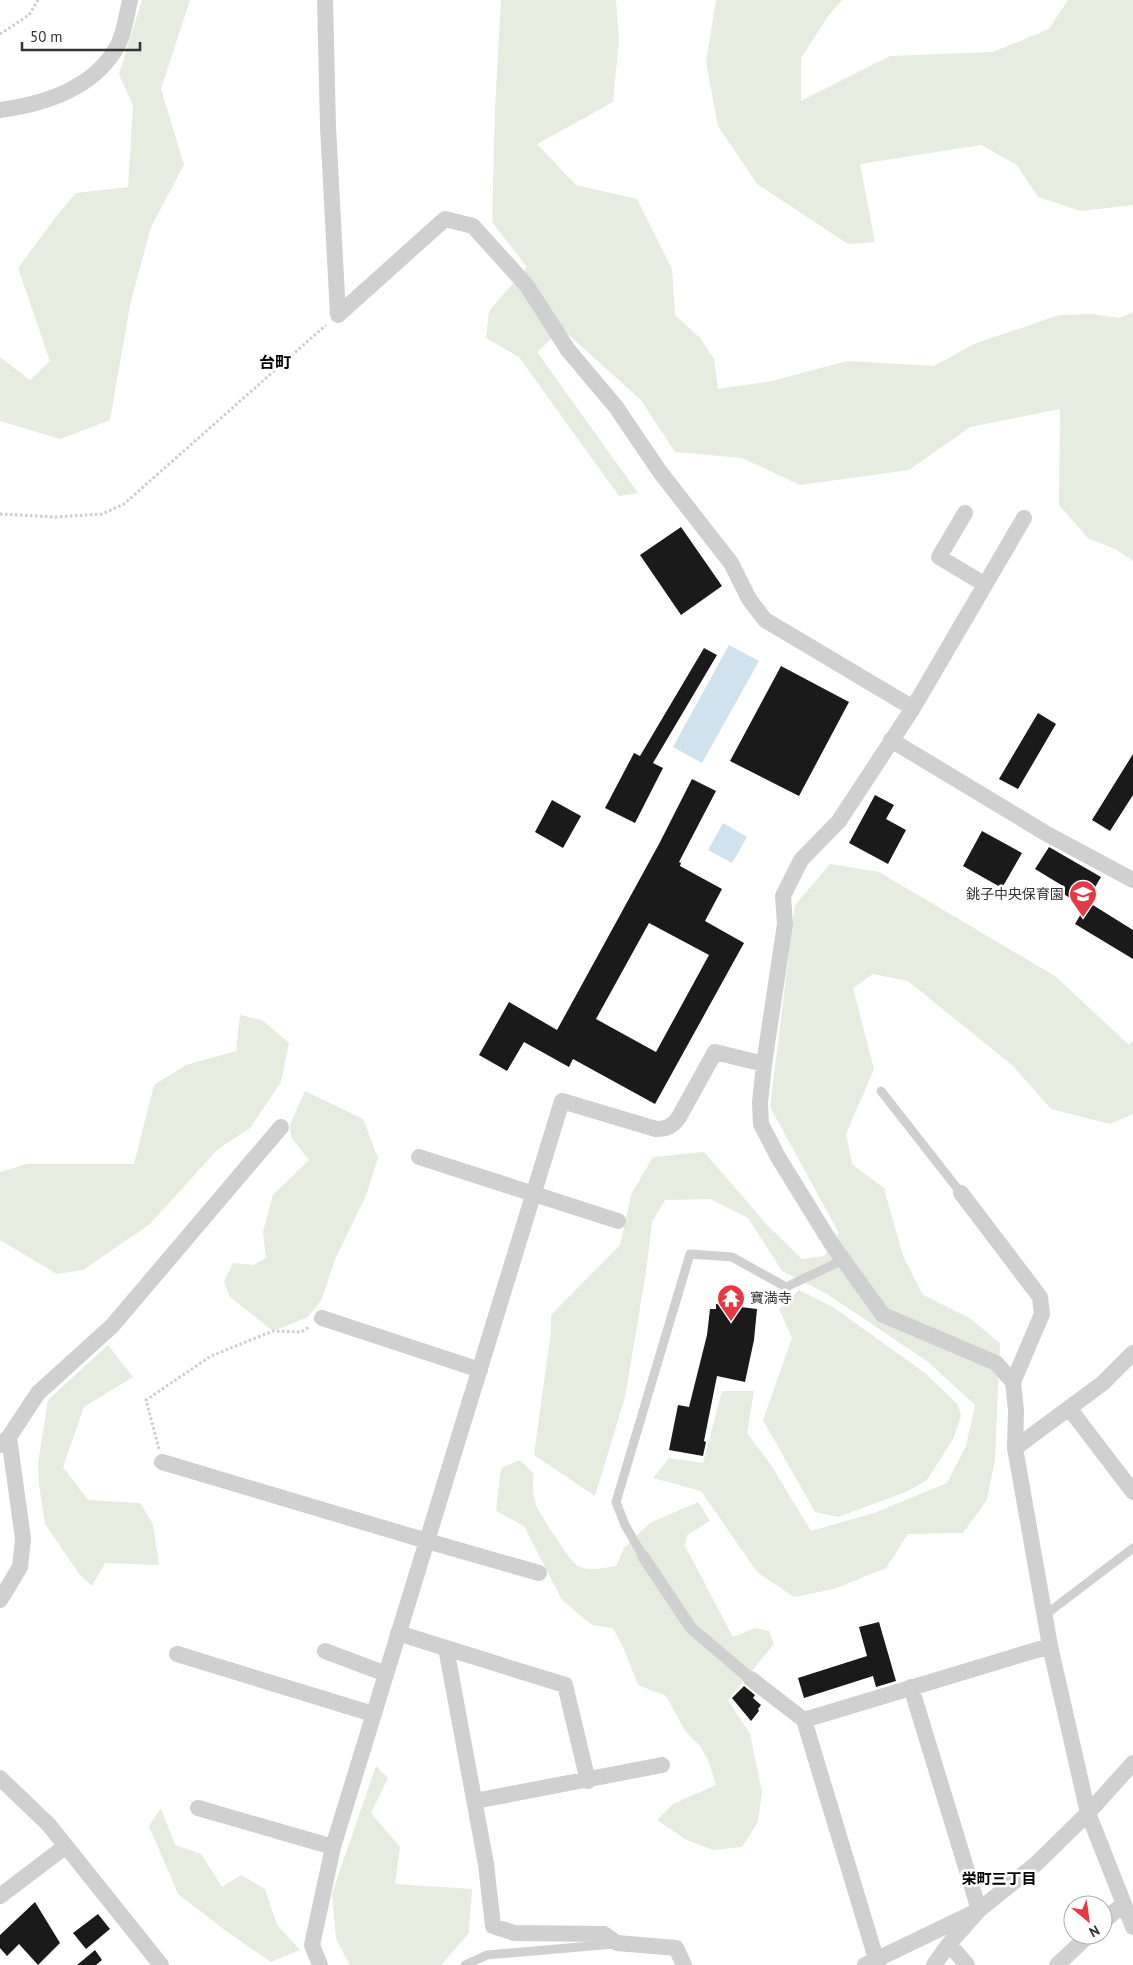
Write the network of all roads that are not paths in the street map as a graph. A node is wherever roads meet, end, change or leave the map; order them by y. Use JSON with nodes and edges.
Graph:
{"nodes":[{"id":1,"x":130,"y":0,"type":"edge"},
{"id":2,"x":325,"y":0,"type":"edge"},
{"id":3,"x":0,"y":110,"type":"edge"},
{"id":4,"x":965,"y":513,"type":"dead end"},
{"id":5,"x":1024,"y":518,"type":"dead end"},
{"id":6,"x":984,"y":584,"type":"junction"},
{"id":7,"x":913,"y":708,"type":"junction"},
{"id":8,"x":891,"y":740,"type":"junction"},
{"id":9,"x":1133,"y":880,"type":"edge"},
{"id":10,"x":764,"y":1064,"type":"junction"},
{"id":11,"x":882,"y":1091,"type":"dead end"},
{"id":12,"x":281,"y":1127,"type":"dead end"},
{"id":13,"x":419,"y":1157,"type":"dead end"},
{"id":14,"x":961,"y":1193,"type":"joint"},
{"id":15,"x":534,"y":1195,"type":"junction"},
{"id":16,"x":618,"y":1221,"type":"dead end"},
{"id":17,"x":843,"y":1260,"type":"junction"},
{"id":18,"x":322,"y":1318,"type":"road end"},
{"id":19,"x":1133,"y":1353,"type":"edge"},
{"id":20,"x":480,"y":1370,"type":"junction"},
{"id":21,"x":1013,"y":1382,"type":"junction"},
{"id":22,"x":1070,"y":1408,"type":"junction"},
{"id":23,"x":4,"y":1441,"type":"edge"},
{"id":24,"x":1015,"y":1448,"type":"junction"},
{"id":25,"x":162,"y":1462,"type":"road end"},
{"id":26,"x":1133,"y":1492,"type":"edge"},
{"id":27,"x":427,"y":1541,"type":"junction"},
{"id":28,"x":1133,"y":1548,"type":"edge"},
{"id":29,"x":643,"y":1556,"type":"joint"},
{"id":30,"x":539,"y":1573,"type":"dead end"},
{"id":31,"x":0,"y":1600,"type":"edge"},
{"id":32,"x":1045,"y":1615,"type":"junction"},
{"id":33,"x":398,"y":1633,"type":"junction"},
{"id":34,"x":1050,"y":1646,"type":"junction"},
{"id":35,"x":446,"y":1648,"type":"junction"},
{"id":36,"x":325,"y":1651,"type":"dead end"},
{"id":37,"x":177,"y":1654,"type":"dead end"},
{"id":38,"x":386,"y":1674,"type":"junction"},
{"id":39,"x":750,"y":1679,"type":"joint"},
{"id":40,"x":911,"y":1687,"type":"junction"},
{"id":41,"x":374,"y":1714,"type":"junction"},
{"id":42,"x":804,"y":1720,"type":"junction"},
{"id":43,"x":1133,"y":1763,"type":"edge"},
{"id":44,"x":662,"y":1766,"type":"dead end"},
{"id":45,"x":0,"y":1778,"type":"edge"},
{"id":46,"x":588,"y":1781,"type":"junction"},
{"id":47,"x":475,"y":1801,"type":"junction"},
{"id":48,"x":198,"y":1808,"type":"dead end"},
{"id":49,"x":1088,"y":1813,"type":"junction"},
{"id":50,"x":66,"y":1846,"type":"junction"},
{"id":51,"x":333,"y":1847,"type":"junction"},
{"id":52,"x":0,"y":1896,"type":"edge"},
{"id":53,"x":1124,"y":1903,"type":"junction"},
{"id":54,"x":979,"y":1910,"type":"junction"},
{"id":55,"x":1113,"y":1913,"type":"edge"},
{"id":56,"x":1133,"y":1927,"type":"edge"},
{"id":57,"x":617,"y":1943,"type":"junction"},
{"id":58,"x":949,"y":1944,"type":"junction"},
{"id":59,"x":1078,"y":1945,"type":"edge"},
{"id":60,"x":873,"y":1963,"type":"edge"},
{"id":61,"x":161,"y":1965,"type":"edge"},
{"id":62,"x":320,"y":1965,"type":"edge"},
{"id":63,"x":465,"y":1965,"type":"edge"},
{"id":64,"x":684,"y":1965,"type":"edge"},
{"id":65,"x":934,"y":1965,"type":"edge"},
{"id":66,"x":967,"y":1965,"type":"edge"},
{"id":67,"x":1057,"y":1965,"type":"edge"}],
"edges":[{"from":1,"to":3,"type":"street"},
{"from":2,"to":7,"type":"street"},
{"from":4,"to":6,"type":"street"},
{"from":5,"to":6,"type":"street"},
{"from":6,"to":7,"type":"street"},
{"from":7,"to":8,"type":"street"},
{"from":8,"to":9,"type":"street"},
{"from":8,"to":10,"type":"street"},
{"from":10,"to":15,"type":"street"},
{"from":10,"to":17,"type":"street"},
{"from":11,"to":14,"type":"lane"},
{"from":12,"to":23,"type":"street"},
{"from":13,"to":15,"type":"street"},
{"from":14,"to":21,"type":"street"},
{"from":15,"to":16,"type":"street"},
{"from":15,"to":20,"type":"street"},
{"from":17,"to":21,"type":"street"},
{"from":17,"to":29,"type":"lane"},
{"from":18,"to":20,"type":"street"},
{"from":19,"to":22,"type":"street"},
{"from":20,"to":27,"type":"street"},
{"from":21,"to":24,"type":"street"},
{"from":22,"to":24,"type":"street"},
{"from":22,"to":26,"type":"street"},
{"from":23,"to":31,"type":"street"},
{"from":24,"to":32,"type":"street"},
{"from":25,"to":27,"type":"street"},
{"from":27,"to":30,"type":"street"},
{"from":27,"to":33,"type":"street"},
{"from":28,"to":32,"type":"lane"},
{"from":29,"to":39,"type":"street"},
{"from":32,"to":34,"type":"street"},
{"from":33,"to":35,"type":"street"},
{"from":33,"to":38,"type":"street"},
{"from":34,"to":40,"type":"street"},
{"from":34,"to":49,"type":"street"},
{"from":35,"to":46,"type":"street"},
{"from":35,"to":47,"type":"street"},
{"from":36,"to":38,"type":"street"},
{"from":37,"to":41,"type":"street"},
{"from":38,"to":41,"type":"street"},
{"from":39,"to":42,"type":"street"},
{"from":40,"to":42,"type":"street"},
{"from":40,"to":54,"type":"street"},
{"from":41,"to":51,"type":"street"},
{"from":42,"to":60,"type":"street"},
{"from":43,"to":49,"type":"street"},
{"from":44,"to":46,"type":"street"},
{"from":45,"to":50,"type":"street"},
{"from":46,"to":47,"type":"street"},
{"from":47,"to":57,"type":"street"},
{"from":48,"to":51,"type":"street"},
{"from":49,"to":53,"type":"street"},
{"from":49,"to":54,"type":"street"},
{"from":50,"to":52,"type":"street"},
{"from":50,"to":61,"type":"street"},
{"from":51,"to":62,"type":"street"},
{"from":53,"to":55,"type":"street"},
{"from":53,"to":56,"type":"street"},
{"from":54,"to":58,"type":"street"},
{"from":54,"to":60,"type":"street"},
{"from":57,"to":63,"type":"lane"},
{"from":57,"to":64,"type":"street"},
{"from":58,"to":65,"type":"street"},
{"from":58,"to":66,"type":"street"},
{"from":59,"to":67,"type":"street"}]}
